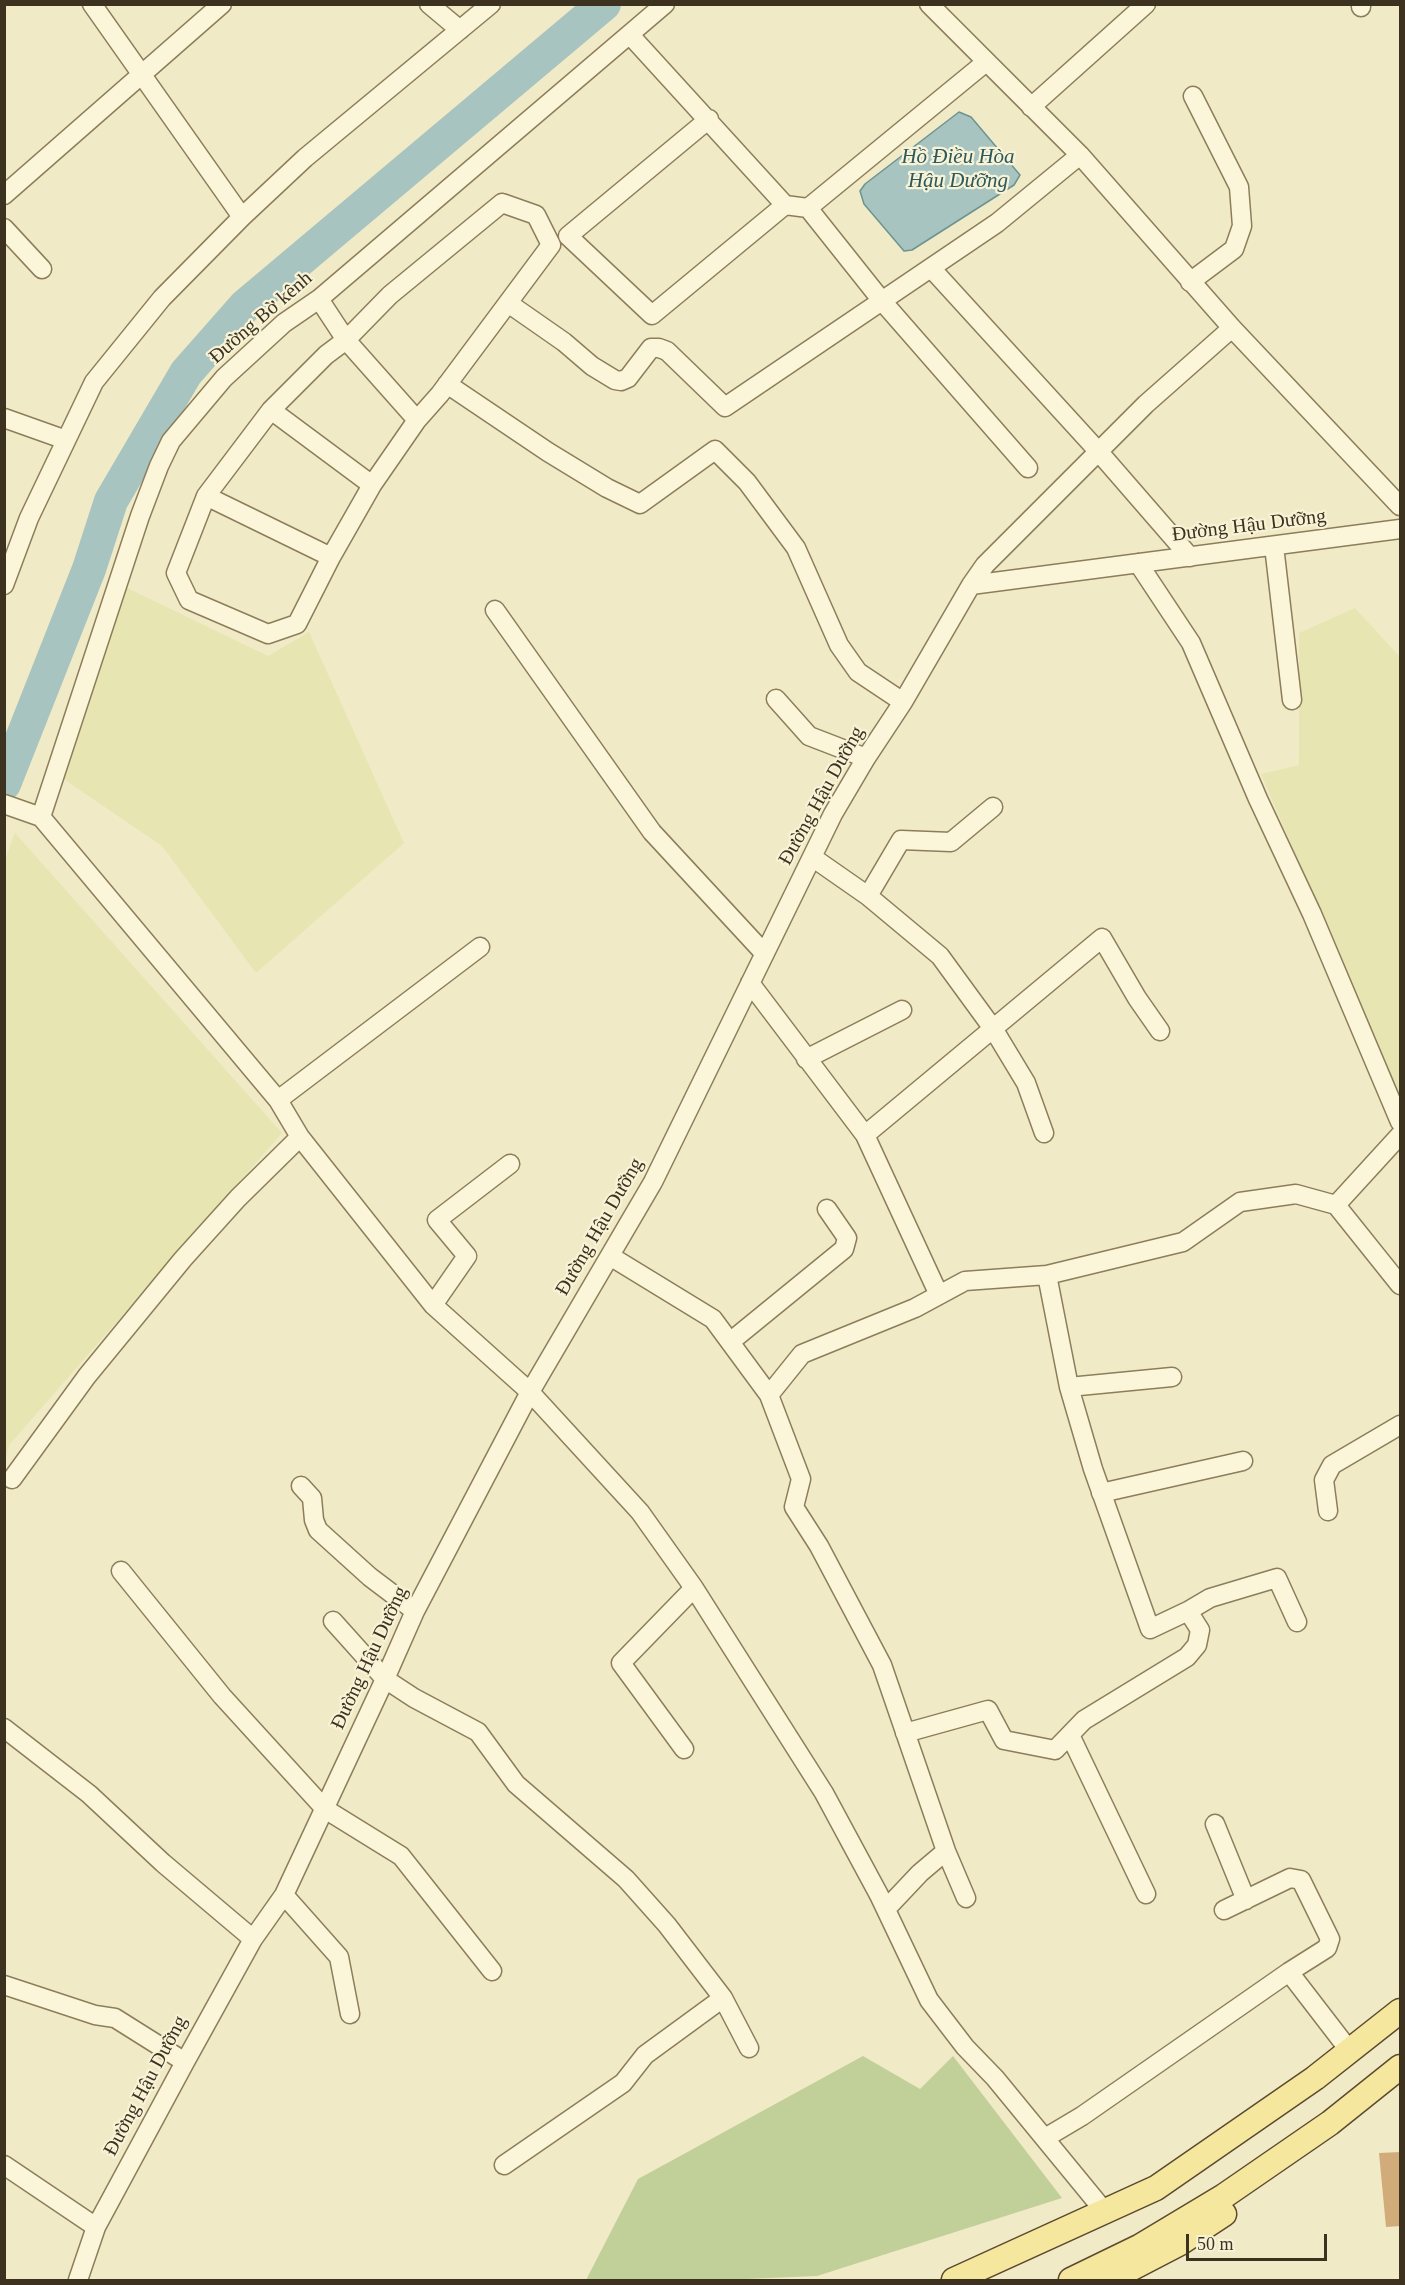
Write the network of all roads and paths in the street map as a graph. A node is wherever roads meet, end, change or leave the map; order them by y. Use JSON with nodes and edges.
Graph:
{"nodes":[{"id":1,"x":93,"y":4,"type":"edge"},
{"id":2,"x":429,"y":4,"type":"edge"},
{"id":3,"x":491,"y":4,"type":"edge"},
{"id":4,"x":665,"y":4,"type":"edge"},
{"id":5,"x":929,"y":4,"type":"edge"},
{"id":6,"x":1146,"y":4,"type":"edge"},
{"id":7,"x":220,"y":5,"type":"edge"},
{"id":8,"x":460,"y":30,"type":"junction"},
{"id":9,"x":630,"y":35,"type":"junction"},
{"id":10,"x":986,"y":62,"type":"junction"},
{"id":11,"x":142,"y":74,"type":"junction"},
{"id":12,"x":1193,"y":96,"type":"dead end"},
{"id":13,"x":1031,"y":107,"type":"junction"},
{"id":14,"x":709,"y":119,"type":"junction"},
{"id":15,"x":1080,"y":154,"type":"junction"},
{"id":16,"x":4,"y":195,"type":"edge"},
{"id":17,"x":786,"y":205,"type":"junction"},
{"id":18,"x":808,"y":208,"type":"junction"},
{"id":19,"x":242,"y":217,"type":"junction"},
{"id":20,"x":4,"y":228,"type":"edge"},
{"id":21,"x":931,"y":268,"type":"junction"},
{"id":22,"x":42,"y":269,"type":"dead end"},
{"id":23,"x":1190,"y":282,"type":"junction"},
{"id":24,"x":319,"y":299,"type":"junction"},
{"id":25,"x":882,"y":301,"type":"junction"},
{"id":26,"x":508,"y":303,"type":"junction"},
{"id":27,"x":1232,"y":328,"type":"junction"},
{"id":28,"x":346,"y":340,"type":"junction"},
{"id":29,"x":447,"y":384,"type":"junction"},
{"id":30,"x":271,"y":410,"type":"junction"},
{"id":31,"x":4,"y":418,"type":"edge"},
{"id":32,"x":417,"y":420,"type":"junction"},
{"id":33,"x":66,"y":440,"type":"junction"},
{"id":34,"x":1098,"y":451,"type":"junction"},
{"id":35,"x":1028,"y":468,"type":"dead end"},
{"id":36,"x":372,"y":485,"type":"junction"},
{"id":37,"x":206,"y":496,"type":"junction"},
{"id":38,"x":1401,"y":506,"type":"edge"},
{"id":39,"x":1401,"y":529,"type":"edge"},
{"id":40,"x":1274,"y":546,"type":"junction"},
{"id":41,"x":331,"y":557,"type":"junction"},
{"id":42,"x":1190,"y":557,"type":"junction"},
{"id":43,"x":1138,"y":563,"type":"junction"},
{"id":44,"x":4,"y":585,"type":"edge"},
{"id":45,"x":970,"y":585,"type":"junction"},
{"id":46,"x":495,"y":609,"type":"dead end"},
{"id":47,"x":776,"y":699,"type":"dead end"},
{"id":48,"x":1292,"y":700,"type":"dead end"},
{"id":49,"x":903,"y":702,"type":"junction"},
{"id":50,"x":866,"y":758,"type":"junction"},
{"id":51,"x":12,"y":806,"type":"edge"},
{"id":52,"x":993,"y":807,"type":"dead end"},
{"id":53,"x":41,"y":817,"type":"junction"},
{"id":54,"x":812,"y":857,"type":"junction"},
{"id":55,"x":868,"y":896,"type":"junction"},
{"id":56,"x":480,"y":947,"type":"dead end"},
{"id":57,"x":764,"y":953,"type":"junction"},
{"id":58,"x":750,"y":983,"type":"junction"},
{"id":59,"x":902,"y":1010,"type":"dead end"},
{"id":60,"x":994,"y":1029,"type":"junction"},
{"id":61,"x":1160,"y":1031,"type":"dead end"},
{"id":62,"x":806,"y":1059,"type":"junction"},
{"id":63,"x":278,"y":1100,"type":"junction"},
{"id":64,"x":1401,"y":1122,"type":"edge"},
{"id":65,"x":1044,"y":1133,"type":"dead end"},
{"id":66,"x":865,"y":1135,"type":"junction"},
{"id":67,"x":1401,"y":1135,"type":"edge"},
{"id":68,"x":300,"y":1137,"type":"junction"},
{"id":69,"x":510,"y":1164,"type":"dead end"},
{"id":70,"x":1336,"y":1205,"type":"junction"},
{"id":71,"x":827,"y":1209,"type":"dead end"},
{"id":72,"x":610,"y":1256,"type":"junction"},
{"id":73,"x":1047,"y":1275,"type":"junction"},
{"id":74,"x":1401,"y":1285,"type":"edge"},
{"id":75,"x":939,"y":1295,"type":"junction"},
{"id":76,"x":433,"y":1305,"type":"junction"},
{"id":77,"x":730,"y":1342,"type":"junction"},
{"id":78,"x":1172,"y":1377,"type":"dead end"},
{"id":79,"x":1069,"y":1387,"type":"junction"},
{"id":80,"x":530,"y":1392,"type":"junction"},
{"id":81,"x":769,"y":1395,"type":"junction"},
{"id":82,"x":1401,"y":1425,"type":"edge"},
{"id":83,"x":1243,"y":1461,"type":"dead end"},
{"id":84,"x":12,"y":1479,"type":"dead end"},
{"id":85,"x":301,"y":1486,"type":"dead end"},
{"id":86,"x":1101,"y":1492,"type":"junction"},
{"id":87,"x":1328,"y":1511,"type":"dead end"},
{"id":88,"x":122,"y":1571,"type":"dead end"},
{"id":89,"x":694,"y":1588,"type":"junction"},
{"id":90,"x":415,"y":1611,"type":"junction"},
{"id":91,"x":1188,"y":1611,"type":"junction"},
{"id":92,"x":333,"y":1621,"type":"dead end"},
{"id":93,"x":1298,"y":1622,"type":"dead end"},
{"id":94,"x":386,"y":1679,"type":"junction"},
{"id":95,"x":4,"y":1728,"type":"edge"},
{"id":96,"x":905,"y":1733,"type":"junction"},
{"id":97,"x":1070,"y":1735,"type":"junction"},
{"id":98,"x":684,"y":1749,"type":"dead end"},
{"id":99,"x":325,"y":1809,"type":"junction"},
{"id":100,"x":1215,"y":1824,"type":"dead end"},
{"id":101,"x":946,"y":1851,"type":"junction"},
{"id":102,"x":1146,"y":1894,"type":"dead end"},
{"id":103,"x":284,"y":1895,"type":"junction"},
{"id":104,"x":966,"y":1898,"type":"dead end"},
{"id":105,"x":1246,"y":1900,"type":"junction"},
{"id":106,"x":886,"y":1909,"type":"junction"},
{"id":107,"x":1224,"y":1910,"type":"dead end"},
{"id":108,"x":254,"y":1939,"type":"junction"},
{"id":109,"x":492,"y":1971,"type":"dead end"},
{"id":110,"x":1290,"y":1972,"type":"junction"},
{"id":111,"x":4,"y":1985,"type":"edge"},
{"id":112,"x":723,"y":1998,"type":"junction"},
{"id":113,"x":1401,"y":2011,"type":"edge"},
{"id":114,"x":350,"y":2014,"type":"dead end"},
{"id":115,"x":749,"y":2048,"type":"dead end"},
{"id":116,"x":1349,"y":2050,"type":"junction"},
{"id":117,"x":185,"y":2062,"type":"junction"},
{"id":118,"x":1401,"y":2067,"type":"edge"},
{"id":119,"x":1401,"y":2088,"type":"edge"},
{"id":120,"x":1045,"y":2138,"type":"junction"},
{"id":121,"x":4,"y":2165,"type":"edge"},
{"id":122,"x":504,"y":2165,"type":"dead end"},
{"id":123,"x":1105,"y":2212,"type":"junction"},
{"id":124,"x":96,"y":2227,"type":"junction"},
{"id":125,"x":78,"y":2280,"type":"edge"},
{"id":126,"x":954,"y":2280,"type":"edge"},
{"id":127,"x":1071,"y":2280,"type":"edge"},
{"id":128,"x":1109,"y":2280,"type":"edge"}],
"edges":[{"from":1,"to":11,"type":"street"},
{"from":2,"to":8,"type":"street"},
{"from":3,"to":8,"type":"street"},
{"from":4,"to":9,"type":"street","name":"Đường Bờ kênh"},
{"from":5,"to":10,"type":"street"},
{"from":6,"to":13,"type":"street"},
{"from":7,"to":11,"type":"street"},
{"from":8,"to":19,"type":"street"},
{"from":9,"to":14,"type":"street"},
{"from":9,"to":24,"type":"street","name":"Đường Bờ kênh"},
{"from":10,"to":13,"type":"street"},
{"from":10,"to":18,"type":"street"},
{"from":11,"to":16,"type":"street"},
{"from":11,"to":19,"type":"street"},
{"from":12,"to":23,"type":"street"},
{"from":13,"to":15,"type":"street"},
{"from":14,"to":17,"type":"street"},
{"from":14,"to":17,"type":"street"},
{"from":15,"to":21,"type":"street"},
{"from":15,"to":23,"type":"street"},
{"from":17,"to":18,"type":"street"},
{"from":18,"to":25,"type":"street"},
{"from":19,"to":33,"type":"street"},
{"from":20,"to":22,"type":"street"},
{"from":21,"to":25,"type":"street"},
{"from":21,"to":34,"type":"street"},
{"from":23,"to":27,"type":"street"},
{"from":24,"to":28,"type":"street"},
{"from":24,"to":53,"type":"street","name":"Đường Bờ kênh"},
{"from":25,"to":26,"type":"street"},
{"from":25,"to":35,"type":"street"},
{"from":26,"to":28,"type":"street"},
{"from":26,"to":29,"type":"street"},
{"from":27,"to":34,"type":"street"},
{"from":27,"to":38,"type":"street"},
{"from":28,"to":30,"type":"street"},
{"from":28,"to":32,"type":"street"},
{"from":29,"to":32,"type":"street"},
{"from":29,"to":49,"type":"street"},
{"from":30,"to":36,"type":"street"},
{"from":30,"to":37,"type":"street"},
{"from":31,"to":33,"type":"street"},
{"from":32,"to":36,"type":"street"},
{"from":33,"to":44,"type":"street"},
{"from":34,"to":42,"type":"street"},
{"from":34,"to":45,"type":"street"},
{"from":36,"to":41,"type":"street"},
{"from":37,"to":41,"type":"street"},
{"from":37,"to":41,"type":"street"},
{"from":39,"to":40,"type":"street","name":"Đường Hậu Dưỡng"},
{"from":40,"to":42,"type":"street","name":"Đường Hậu Dưỡng"},
{"from":40,"to":48,"type":"street"},
{"from":42,"to":43,"type":"street","name":"Đường Hậu Dưỡng"},
{"from":43,"to":45,"type":"street","name":"Đường Hậu Dưỡng"},
{"from":43,"to":64,"type":"street"},
{"from":45,"to":49,"type":"street","name":"Đường Hậu Dưỡng"},
{"from":46,"to":57,"type":"street"},
{"from":47,"to":50,"type":"street"},
{"from":49,"to":50,"type":"street","name":"Đường Hậu Dưỡng"},
{"from":50,"to":54,"type":"street","name":"Đường Hậu Dưỡng"},
{"from":51,"to":53,"type":"street"},
{"from":52,"to":55,"type":"street"},
{"from":53,"to":63,"type":"street"},
{"from":54,"to":55,"type":"street"},
{"from":54,"to":57,"type":"street","name":"Đường Hậu Dưỡng"},
{"from":55,"to":60,"type":"street"},
{"from":56,"to":63,"type":"street"},
{"from":57,"to":58,"type":"street","name":"Đường Hậu Dưỡng"},
{"from":58,"to":62,"type":"street"},
{"from":58,"to":72,"type":"street","name":"Đường Hậu Dưỡng"},
{"from":59,"to":62,"type":"street"},
{"from":60,"to":61,"type":"street"},
{"from":60,"to":65,"type":"street"},
{"from":60,"to":66,"type":"street"},
{"from":62,"to":66,"type":"street"},
{"from":63,"to":68,"type":"street"},
{"from":66,"to":75,"type":"street"},
{"from":67,"to":70,"type":"street"},
{"from":68,"to":76,"type":"street"},
{"from":68,"to":84,"type":"street"},
{"from":69,"to":76,"type":"street"},
{"from":70,"to":73,"type":"street"},
{"from":70,"to":74,"type":"street"},
{"from":71,"to":77,"type":"street"},
{"from":72,"to":77,"type":"street"},
{"from":72,"to":80,"type":"street","name":"Đường Hậu Dưỡng"},
{"from":73,"to":75,"type":"street"},
{"from":73,"to":79,"type":"street"},
{"from":75,"to":81,"type":"street"},
{"from":76,"to":80,"type":"street"},
{"from":77,"to":81,"type":"street"},
{"from":78,"to":79,"type":"street"},
{"from":79,"to":86,"type":"street"},
{"from":80,"to":89,"type":"street"},
{"from":80,"to":90,"type":"street","name":"Đường Hậu Dưỡng"},
{"from":81,"to":96,"type":"street"},
{"from":82,"to":87,"type":"street"},
{"from":83,"to":86,"type":"street"},
{"from":85,"to":90,"type":"street"},
{"from":86,"to":91,"type":"street"},
{"from":88,"to":99,"type":"street"},
{"from":89,"to":98,"type":"street"},
{"from":89,"to":106,"type":"street"},
{"from":90,"to":94,"type":"street","name":"Đường Hậu Dưỡng"},
{"from":91,"to":93,"type":"street"},
{"from":91,"to":97,"type":"street"},
{"from":92,"to":94,"type":"street"},
{"from":94,"to":99,"type":"street","name":"Đường Hậu Dưỡng"},
{"from":94,"to":112,"type":"street"},
{"from":95,"to":108,"type":"street"},
{"from":96,"to":97,"type":"street"},
{"from":96,"to":101,"type":"street"},
{"from":97,"to":102,"type":"street"},
{"from":99,"to":103,"type":"street","name":"Đường Hậu Dưỡng"},
{"from":99,"to":109,"type":"street"},
{"from":100,"to":105,"type":"street"},
{"from":101,"to":104,"type":"street"},
{"from":101,"to":106,"type":"street"},
{"from":103,"to":108,"type":"street","name":"Đường Hậu Dưỡng"},
{"from":103,"to":114,"type":"street"},
{"from":105,"to":107,"type":"street"},
{"from":105,"to":110,"type":"street"},
{"from":106,"to":120,"type":"street"},
{"from":108,"to":117,"type":"street","name":"Đường Hậu Dưỡng"},
{"from":110,"to":116,"type":"street"},
{"from":110,"to":120,"type":"street"},
{"from":111,"to":117,"type":"street"},
{"from":112,"to":115,"type":"street"},
{"from":112,"to":122,"type":"street"},
{"from":113,"to":116,"type":"main road"},
{"from":116,"to":123,"type":"main road"},
{"from":117,"to":124,"type":"street","name":"Đường Hậu Dưỡng"},
{"from":118,"to":127,"type":"main road"},
{"from":119,"to":128,"type":"main road"},
{"from":120,"to":123,"type":"street"},
{"from":121,"to":124,"type":"street"},
{"from":123,"to":126,"type":"main road"},
{"from":124,"to":125,"type":"street","name":"Đường Hậu Dưỡng"}]}
